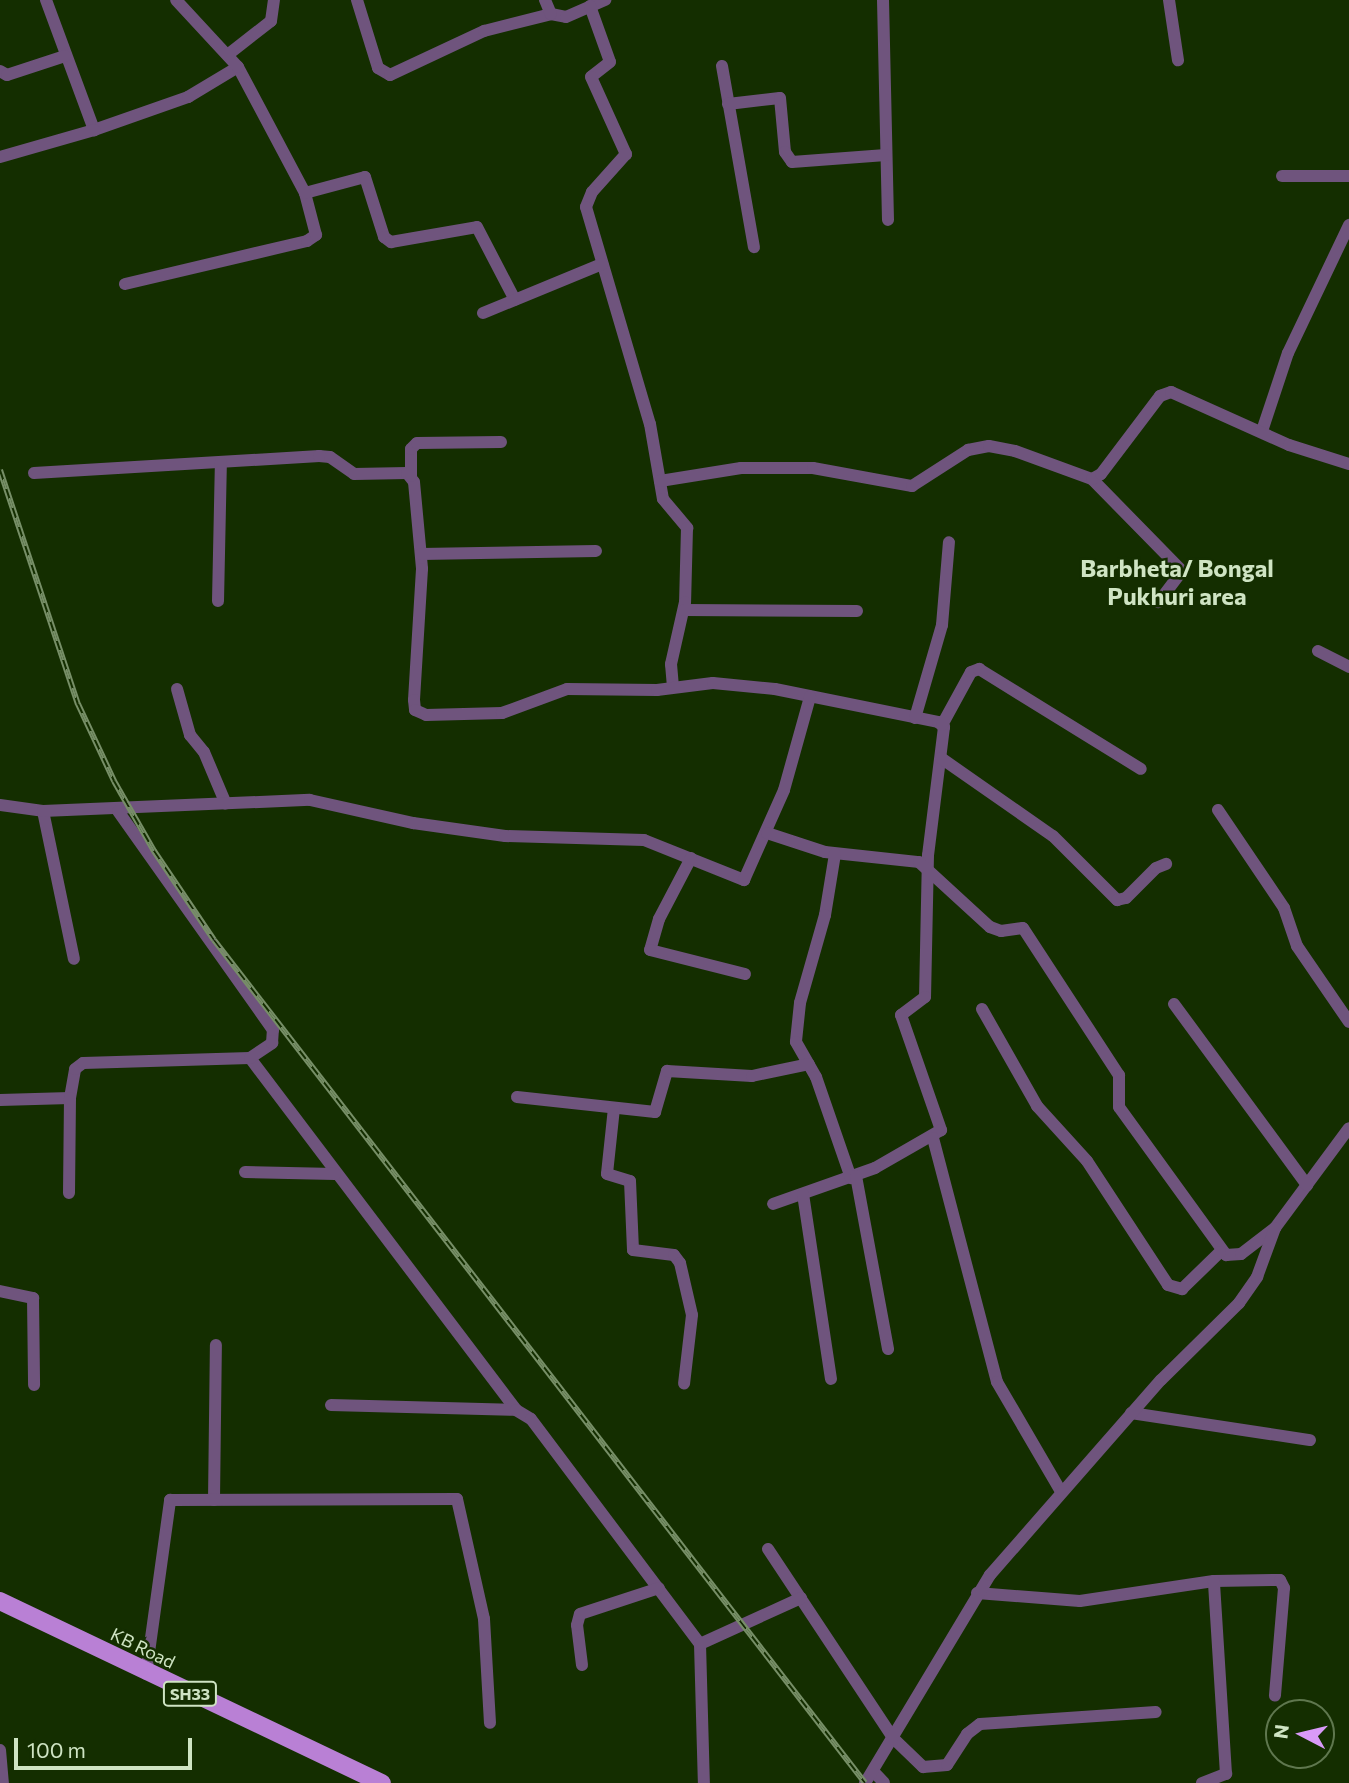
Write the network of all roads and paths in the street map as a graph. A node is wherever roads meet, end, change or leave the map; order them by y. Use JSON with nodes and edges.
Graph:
{"nodes":[{"id":1,"x":46,"y":0,"type":"edge"},
{"id":2,"x":176,"y":0,"type":"edge"},
{"id":3,"x":274,"y":0,"type":"edge"},
{"id":4,"x":358,"y":0,"type":"edge"},
{"id":5,"x":545,"y":0,"type":"edge"},
{"id":6,"x":605,"y":0,"type":"edge"},
{"id":7,"x":883,"y":0,"type":"edge"},
{"id":8,"x":1169,"y":0,"type":"edge"},
{"id":9,"x":590,"y":6,"type":"junction"},
{"id":10,"x":551,"y":14,"type":"junction"},
{"id":11,"x":230,"y":53,"type":"junction"},
{"id":12,"x":65,"y":56,"type":"junction"},
{"id":13,"x":1178,"y":60,"type":"dead end"},
{"id":14,"x":722,"y":66,"type":"dead end"},
{"id":15,"x":238,"y":67,"type":"junction"},
{"id":16,"x":0,"y":71,"type":"edge"},
{"id":17,"x":728,"y":104,"type":"junction"},
{"id":18,"x":94,"y":130,"type":"junction"},
{"id":19,"x":886,"y":155,"type":"junction"},
{"id":20,"x":0,"y":157,"type":"edge"},
{"id":21,"x":1282,"y":176,"type":"dead end"},
{"id":22,"x":1349,"y":176,"type":"edge"},
{"id":23,"x":305,"y":193,"type":"junction"},
{"id":24,"x":887,"y":220,"type":"dead end"},
{"id":25,"x":1349,"y":225,"type":"edge"},
{"id":26,"x":754,"y":247,"type":"dead end"},
{"id":27,"x":602,"y":264,"type":"junction"},
{"id":28,"x":125,"y":284,"type":"dead end"},
{"id":29,"x":514,"y":300,"type":"junction"},
{"id":30,"x":483,"y":313,"type":"dead end"},
{"id":31,"x":1262,"y":431,"type":"junction"},
{"id":32,"x":501,"y":442,"type":"dead end"},
{"id":33,"x":221,"y":462,"type":"junction"},
{"id":34,"x":1349,"y":464,"type":"edge"},
{"id":35,"x":34,"y":474,"type":"dead end"},
{"id":36,"x":411,"y":476,"type":"junction"},
{"id":37,"x":1092,"y":479,"type":"junction"},
{"id":38,"x":660,"y":481,"type":"junction"},
{"id":39,"x":949,"y":542,"type":"dead end"},
{"id":40,"x":596,"y":551,"type":"dead end"},
{"id":41,"x":421,"y":555,"type":"junction"},
{"id":42,"x":218,"y":601,"type":"dead end"},
{"id":43,"x":1159,"y":602,"type":"dead end"},
{"id":44,"x":684,"y":610,"type":"junction"},
{"id":45,"x":857,"y":611,"type":"dead end"},
{"id":46,"x":1318,"y":651,"type":"dead end"},
{"id":47,"x":1349,"y":667,"type":"edge"},
{"id":48,"x":673,"y":687,"type":"junction"},
{"id":49,"x":177,"y":690,"type":"dead end"},
{"id":50,"x":810,"y":696,"type":"junction"},
{"id":51,"x":915,"y":718,"type":"junction"},
{"id":52,"x":942,"y":725,"type":"junction"},
{"id":53,"x":942,"y":758,"type":"junction"},
{"id":54,"x":1141,"y":769,"type":"dead end"},
{"id":55,"x":226,"y":804,"type":"junction"},
{"id":56,"x":0,"y":805,"type":"edge"},
{"id":57,"x":1218,"y":810,"type":"dead end"},
{"id":58,"x":43,"y":811,"type":"junction"},
{"id":59,"x":118,"y":811,"type":"junction"},
{"id":60,"x":767,"y":833,"type":"junction"},
{"id":61,"x":835,"y":853,"type":"junction"},
{"id":62,"x":691,"y":858,"type":"junction"},
{"id":63,"x":1166,"y":864,"type":"dead end"},
{"id":64,"x":928,"y":866,"type":"junction"},
{"id":65,"x":74,"y":958,"type":"dead end"},
{"id":66,"x":745,"y":974,"type":"dead end"},
{"id":67,"x":1174,"y":1004,"type":"dead end"},
{"id":68,"x":982,"y":1009,"type":"dead end"},
{"id":69,"x":1349,"y":1023,"type":"edge"},
{"id":70,"x":250,"y":1058,"type":"junction"},
{"id":71,"x":809,"y":1064,"type":"junction"},
{"id":72,"x":517,"y":1097,"type":"dead end"},
{"id":73,"x":70,"y":1098,"type":"junction"},
{"id":74,"x":0,"y":1100,"type":"edge"},
{"id":75,"x":614,"y":1108,"type":"junction"},
{"id":76,"x":1349,"y":1128,"type":"edge"},
{"id":77,"x":933,"y":1138,"type":"junction"},
{"id":78,"x":245,"y":1172,"type":"dead end"},
{"id":79,"x":335,"y":1174,"type":"junction"},
{"id":80,"x":853,"y":1177,"type":"junction"},
{"id":81,"x":1307,"y":1185,"type":"junction"},
{"id":82,"x":69,"y":1193,"type":"dead end"},
{"id":83,"x":803,"y":1194,"type":"junction"},
{"id":84,"x":773,"y":1204,"type":"dead end"},
{"id":85,"x":1275,"y":1228,"type":"junction"},
{"id":86,"x":1220,"y":1252,"type":"junction"},
{"id":87,"x":0,"y":1291,"type":"edge"},
{"id":88,"x":216,"y":1345,"type":"dead end"},
{"id":89,"x":888,"y":1349,"type":"dead end"},
{"id":90,"x":831,"y":1379,"type":"dead end"},
{"id":91,"x":684,"y":1384,"type":"dead end"},
{"id":92,"x":34,"y":1385,"type":"dead end"},
{"id":93,"x":331,"y":1405,"type":"dead end"},
{"id":94,"x":516,"y":1410,"type":"junction"},
{"id":95,"x":1131,"y":1413,"type":"junction"},
{"id":96,"x":1310,"y":1440,"type":"dead end"},
{"id":97,"x":1060,"y":1490,"type":"junction"},
{"id":98,"x":214,"y":1500,"type":"junction"},
{"id":99,"x":768,"y":1549,"type":"dead end"},
{"id":100,"x":1214,"y":1581,"type":"junction"},
{"id":101,"x":659,"y":1588,"type":"junction"},
{"id":102,"x":977,"y":1593,"type":"junction"},
{"id":103,"x":801,"y":1598,"type":"junction"},
{"id":104,"x":0,"y":1601,"type":"edge"},
{"id":105,"x":700,"y":1644,"type":"junction"},
{"id":106,"x":582,"y":1665,"type":"dead end"},
{"id":107,"x":146,"y":1674,"type":"junction"},
{"id":108,"x":1275,"y":1696,"type":"dead end"},
{"id":109,"x":1156,"y":1712,"type":"dead end"},
{"id":110,"x":490,"y":1723,"type":"dead end"},
{"id":111,"x":893,"y":1738,"type":"junction"},
{"id":112,"x":0,"y":1750,"type":"edge"},
{"id":113,"x":873,"y":1771,"type":"junction"},
{"id":114,"x":3,"y":1783,"type":"edge"},
{"id":115,"x":382,"y":1783,"type":"edge"},
{"id":116,"x":704,"y":1783,"type":"edge"},
{"id":117,"x":865,"y":1783,"type":"edge"},
{"id":118,"x":884,"y":1783,"type":"edge"},
{"id":119,"x":1202,"y":1783,"type":"edge"}],
"edges":[{"from":1,"to":12,"type":"street"},
{"from":2,"to":11,"type":"street"},
{"from":3,"to":11,"type":"street"},
{"from":4,"to":10,"type":"street"},
{"from":5,"to":10,"type":"street"},
{"from":6,"to":9,"type":"street"},
{"from":7,"to":19,"type":"street"},
{"from":8,"to":13,"type":"street"},
{"from":9,"to":10,"type":"street"},
{"from":9,"to":27,"type":"street"},
{"from":11,"to":15,"type":"street"},
{"from":12,"to":16,"type":"street"},
{"from":12,"to":18,"type":"street"},
{"from":14,"to":17,"type":"street"},
{"from":15,"to":18,"type":"street"},
{"from":15,"to":23,"type":"street"},
{"from":17,"to":19,"type":"street"},
{"from":17,"to":26,"type":"street"},
{"from":18,"to":20,"type":"street"},
{"from":19,"to":24,"type":"street"},
{"from":21,"to":22,"type":"street"},
{"from":23,"to":28,"type":"street"},
{"from":23,"to":29,"type":"street"},
{"from":25,"to":31,"type":"street"},
{"from":27,"to":29,"type":"street"},
{"from":27,"to":38,"type":"street"},
{"from":29,"to":30,"type":"street"},
{"from":31,"to":34,"type":"street"},
{"from":31,"to":37,"type":"street"},
{"from":32,"to":36,"type":"street"},
{"from":33,"to":35,"type":"street"},
{"from":33,"to":36,"type":"street"},
{"from":33,"to":42,"type":"street"},
{"from":36,"to":41,"type":"street"},
{"from":37,"to":38,"type":"street"},
{"from":37,"to":43,"type":"street"},
{"from":38,"to":44,"type":"street"},
{"from":39,"to":51,"type":"street"},
{"from":40,"to":41,"type":"street"},
{"from":41,"to":48,"type":"street"},
{"from":44,"to":45,"type":"street"},
{"from":44,"to":48,"type":"street"},
{"from":46,"to":47,"type":"street"},
{"from":48,"to":50,"type":"street"},
{"from":49,"to":55,"type":"street"},
{"from":50,"to":51,"type":"street"},
{"from":50,"to":60,"type":"street"},
{"from":51,"to":52,"type":"street"},
{"from":52,"to":53,"type":"street"},
{"from":52,"to":54,"type":"street"},
{"from":53,"to":63,"type":"street"},
{"from":53,"to":64,"type":"street"},
{"from":55,"to":59,"type":"street"},
{"from":55,"to":62,"type":"street"},
{"from":56,"to":58,"type":"street"},
{"from":57,"to":69,"type":"street"},
{"from":58,"to":59,"type":"street"},
{"from":58,"to":65,"type":"street"},
{"from":59,"to":70,"type":"street"},
{"from":60,"to":61,"type":"street"},
{"from":60,"to":62,"type":"street"},
{"from":61,"to":64,"type":"street"},
{"from":61,"to":71,"type":"street"},
{"from":62,"to":66,"type":"street"},
{"from":64,"to":77,"type":"street"},
{"from":64,"to":86,"type":"street"},
{"from":67,"to":81,"type":"street"},
{"from":68,"to":86,"type":"street"},
{"from":70,"to":73,"type":"street"},
{"from":70,"to":79,"type":"street"},
{"from":71,"to":75,"type":"street"},
{"from":71,"to":80,"type":"street"},
{"from":72,"to":75,"type":"street"},
{"from":73,"to":74,"type":"street"},
{"from":73,"to":82,"type":"street"},
{"from":75,"to":91,"type":"street"},
{"from":76,"to":81,"type":"street"},
{"from":77,"to":80,"type":"street"},
{"from":77,"to":97,"type":"street"},
{"from":78,"to":79,"type":"street"},
{"from":79,"to":94,"type":"street"},
{"from":80,"to":83,"type":"street"},
{"from":80,"to":89,"type":"street"},
{"from":81,"to":85,"type":"street"},
{"from":83,"to":84,"type":"street"},
{"from":83,"to":90,"type":"street"},
{"from":85,"to":86,"type":"street"},
{"from":85,"to":95,"type":"street"},
{"from":87,"to":92,"type":"street"},
{"from":88,"to":98,"type":"street"},
{"from":93,"to":94,"type":"street"},
{"from":94,"to":101,"type":"street"},
{"from":95,"to":96,"type":"street"},
{"from":95,"to":97,"type":"street"},
{"from":97,"to":102,"type":"street"},
{"from":98,"to":107,"type":"street"},
{"from":98,"to":110,"type":"street"},
{"from":99,"to":103,"type":"street"},
{"from":100,"to":102,"type":"street"},
{"from":100,"to":108,"type":"street"},
{"from":100,"to":119,"type":"street"},
{"from":101,"to":105,"type":"street"},
{"from":101,"to":106,"type":"street"},
{"from":102,"to":111,"type":"street"},
{"from":103,"to":105,"type":"street"},
{"from":103,"to":111,"type":"street"},
{"from":104,"to":107,"type":"main road","name":"KB Road","number":"SH33"},
{"from":105,"to":116,"type":"street"},
{"from":107,"to":115,"type":"main road","name":"KB Road","number":"SH33"},
{"from":109,"to":111,"type":"street"},
{"from":111,"to":113,"type":"street"},
{"from":112,"to":114,"type":"street"},
{"from":113,"to":117,"type":"street"},
{"from":113,"to":118,"type":"street"}]}
